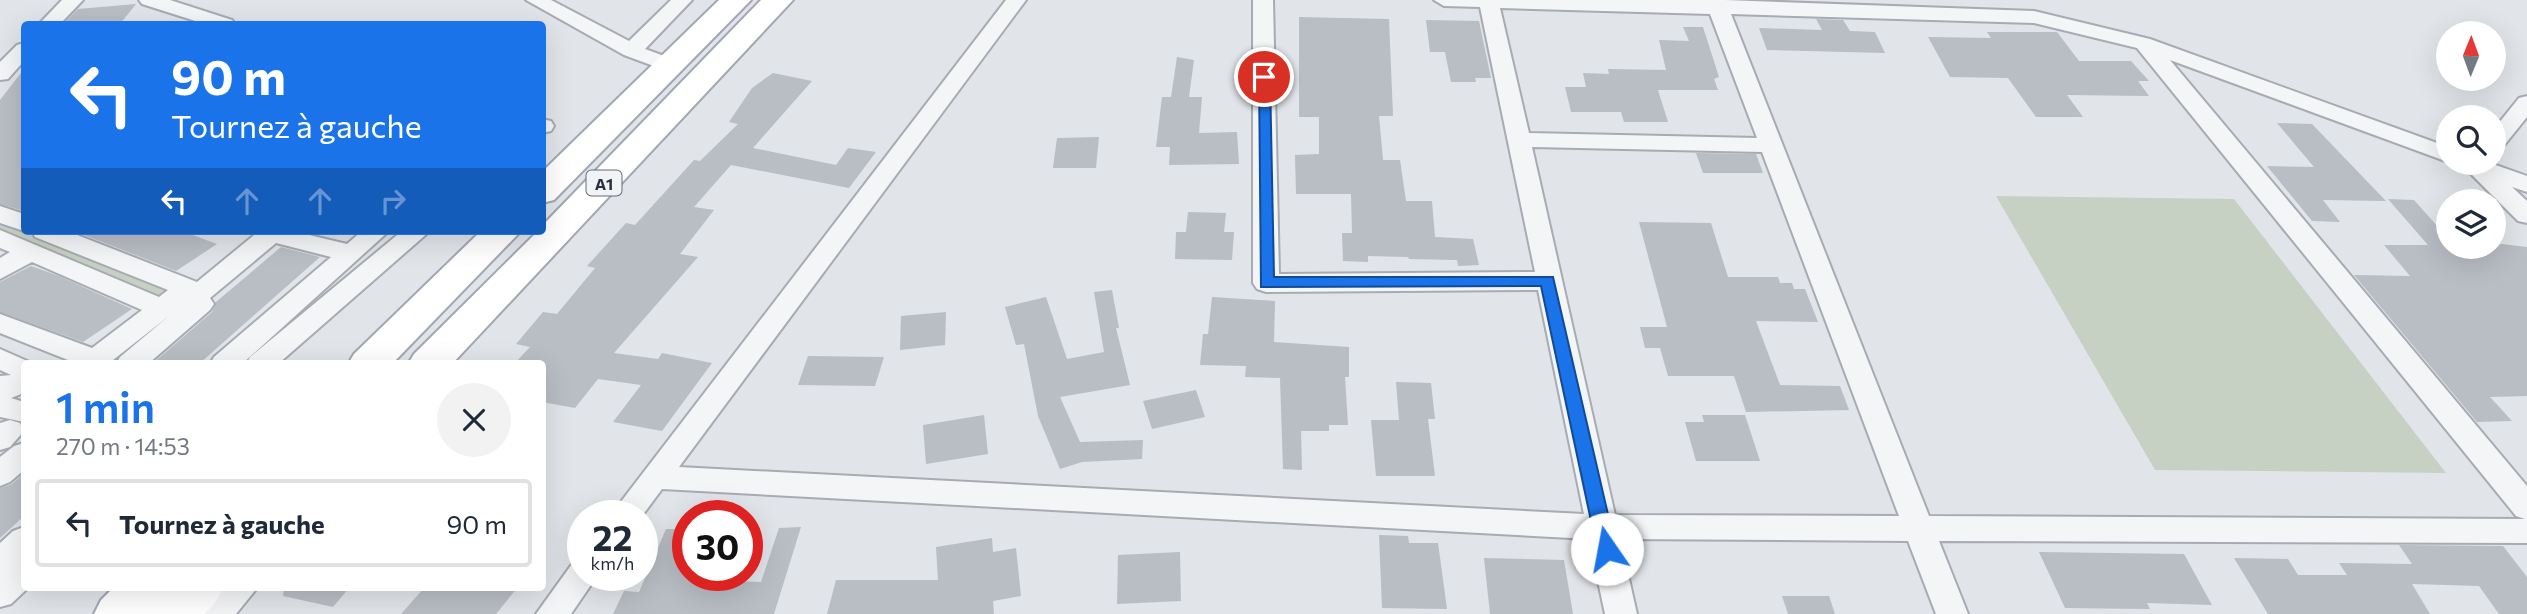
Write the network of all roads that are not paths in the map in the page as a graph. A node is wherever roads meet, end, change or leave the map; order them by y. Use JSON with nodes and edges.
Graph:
{"nodes":[{"id":1,"x":73,"y":0,"type":"edge"},
{"id":2,"x":149,"y":0,"type":"edge"},
{"id":3,"x":536,"y":0,"type":"edge"},
{"id":4,"x":682,"y":0,"type":"edge"},
{"id":5,"x":736,"y":0,"type":"edge"},
{"id":6,"x":778,"y":0,"type":"edge"},
{"id":7,"x":1016,"y":0,"type":"edge"},
{"id":8,"x":1263,"y":0,"type":"edge"},
{"id":9,"x":1444,"y":0,"type":"edge"},
{"id":10,"x":1489,"y":2,"type":"junction"},
{"id":11,"x":1716,"y":4,"type":"edge"},
{"id":12,"x":52,"y":21,"type":"edge"},
{"id":13,"x":216,"y":21,"type":"edge"},
{"id":14,"x":2143,"y":43,"type":"junction"},
{"id":15,"x":631,"y":51,"type":"junction"},
{"id":16,"x":21,"y":52,"type":"edge"},
{"id":17,"x":670,"y":66,"type":"junction"},
{"id":18,"x":0,"y":74,"type":"edge"},
{"id":19,"x":2527,"y":103,"type":"edge"},
{"id":20,"x":2506,"y":128,"type":"edge"},
{"id":21,"x":1518,"y":140,"type":"junction"},
{"id":22,"x":1771,"y":145,"type":"junction"},
{"id":23,"x":2436,"y":151,"type":"edge"},
{"id":24,"x":2485,"y":175,"type":"edge"},
{"id":25,"x":2503,"y":175,"type":"edge"},
{"id":26,"x":2527,"y":184,"type":"edge"},
{"id":27,"x":546,"y":188,"type":"edge"},
{"id":28,"x":0,"y":214,"type":"edge"},
{"id":29,"x":2527,"y":215,"type":"edge"},
{"id":30,"x":21,"y":222,"type":"edge"},
{"id":31,"x":271,"y":235,"type":"edge"},
{"id":32,"x":272,"y":235,"type":"edge"},
{"id":33,"x":273,"y":235,"type":"edge"},
{"id":34,"x":306,"y":235,"type":"edge"},
{"id":35,"x":340,"y":235,"type":"edge"},
{"id":36,"x":413,"y":235,"type":"edge"},
{"id":37,"x":499,"y":235,"type":"edge"},
{"id":38,"x":0,"y":238,"type":"edge"},
{"id":39,"x":37,"y":241,"type":"edge"},
{"id":40,"x":365,"y":241,"type":"edge"},
{"id":41,"x":0,"y":270,"type":"edge"},
{"id":42,"x":1547,"y":281,"type":"junction"},
{"id":43,"x":188,"y":288,"type":"junction"},
{"id":44,"x":162,"y":308,"type":"junction"},
{"id":45,"x":0,"y":323,"type":"edge"},
{"id":46,"x":0,"y":333,"type":"edge"},
{"id":47,"x":0,"y":359,"type":"edge"},
{"id":48,"x":74,"y":360,"type":"edge"},
{"id":49,"x":119,"y":360,"type":"edge"},
{"id":50,"x":135,"y":360,"type":"edge"},
{"id":51,"x":229,"y":360,"type":"edge"},
{"id":52,"x":265,"y":360,"type":"edge"},
{"id":53,"x":372,"y":360,"type":"edge"},
{"id":54,"x":432,"y":360,"type":"edge"},
{"id":55,"x":21,"y":369,"type":"edge"},
{"id":56,"x":21,"y":383,"type":"edge"},
{"id":57,"x":0,"y":386,"type":"edge"},
{"id":58,"x":0,"y":405,"type":"edge"},
{"id":59,"x":21,"y":411,"type":"edge"},
{"id":60,"x":0,"y":428,"type":"edge"},
{"id":61,"x":21,"y":438,"type":"edge"},
{"id":62,"x":0,"y":439,"type":"edge"},
{"id":63,"x":0,"y":455,"type":"edge"},
{"id":64,"x":21,"y":456,"type":"edge"},
{"id":65,"x":0,"y":474,"type":"edge"},
{"id":66,"x":654,"y":477,"type":"junction"},
{"id":67,"x":637,"y":500,"type":"edge"},
{"id":68,"x":2527,"y":507,"type":"edge"},
{"id":69,"x":1602,"y":527,"type":"junction"},
{"id":70,"x":1919,"y":531,"type":"junction"},
{"id":71,"x":2527,"y":531,"type":"edge"},
{"id":72,"x":21,"y":543,"type":"edge"},
{"id":73,"x":0,"y":562,"type":"edge"},
{"id":74,"x":21,"y":575,"type":"edge"},
{"id":75,"x":141,"y":591,"type":"edge"},
{"id":76,"x":197,"y":591,"type":"edge"},
{"id":77,"x":237,"y":591,"type":"edge"},
{"id":78,"x":569,"y":591,"type":"edge"},
{"id":79,"x":0,"y":594,"type":"edge"},
{"id":80,"x":118,"y":614,"type":"edge"},
{"id":81,"x":173,"y":614,"type":"edge"},
{"id":82,"x":215,"y":614,"type":"edge"},
{"id":83,"x":552,"y":614,"type":"edge"},
{"id":84,"x":1621,"y":614,"type":"edge"},
{"id":85,"x":1952,"y":614,"type":"edge"}],
"edges":[{"from":1,"to":12,"type":"street"},
{"from":2,"to":13,"type":"street"},
{"from":3,"to":15,"type":"street"},
{"from":4,"to":15,"type":"street"},
{"from":5,"to":17,"type":"main road","number":"A1"},
{"from":6,"to":54,"type":"main road","number":"A1"},
{"from":7,"to":66,"type":"street"},
{"from":8,"to":42,"type":"street"},
{"from":9,"to":10,"type":"street"},
{"from":10,"to":11,"type":"street"},
{"from":10,"to":21,"type":"street"},
{"from":11,"to":14,"type":"street"},
{"from":11,"to":22,"type":"street"},
{"from":14,"to":23,"type":"street"},
{"from":14,"to":68,"type":"street"},
{"from":15,"to":17,"type":"street"},
{"from":16,"to":18,"type":"street"},
{"from":17,"to":27,"type":"main road","number":"A1"},
{"from":19,"to":20,"type":"street"},
{"from":21,"to":22,"type":"street"},
{"from":21,"to":42,"type":"street"},
{"from":22,"to":70,"type":"street"},
{"from":24,"to":29,"type":"street"},
{"from":25,"to":26,"type":"street"},
{"from":28,"to":30,"type":"street"},
{"from":31,"to":43,"type":"street"},
{"from":32,"to":49,"type":"street"},
{"from":33,"to":50,"type":"street"},
{"from":34,"to":40,"type":"street"},
{"from":35,"to":40,"type":"street"},
{"from":36,"to":52,"type":"street"},
{"from":37,"to":53,"type":"main road"},
{"from":38,"to":39,"type":"street"},
{"from":39,"to":41,"type":"street"},
{"from":39,"to":43,"type":"street"},
{"from":39,"to":44,"type":"street"},
{"from":40,"to":51,"type":"street"},
{"from":42,"to":69,"type":"street"},
{"from":43,"to":44,"type":"street"},
{"from":44,"to":45,"type":"street"},
{"from":46,"to":48,"type":"street"},
{"from":47,"to":55,"type":"street"},
{"from":56,"to":57,"type":"street"},
{"from":58,"to":59,"type":"street"},
{"from":60,"to":62,"type":"street"},
{"from":61,"to":63,"type":"street"},
{"from":64,"to":65,"type":"street"},
{"from":66,"to":67,"type":"street"},
{"from":66,"to":69,"type":"street"},
{"from":69,"to":70,"type":"street"},
{"from":69,"to":84,"type":"street"},
{"from":70,"to":71,"type":"street"},
{"from":70,"to":85,"type":"street"},
{"from":72,"to":73,"type":"street"},
{"from":74,"to":79,"type":"street"},
{"from":75,"to":80,"type":"main road"},
{"from":76,"to":81,"type":"main road"},
{"from":77,"to":82,"type":"street"},
{"from":78,"to":83,"type":"street"}]}
